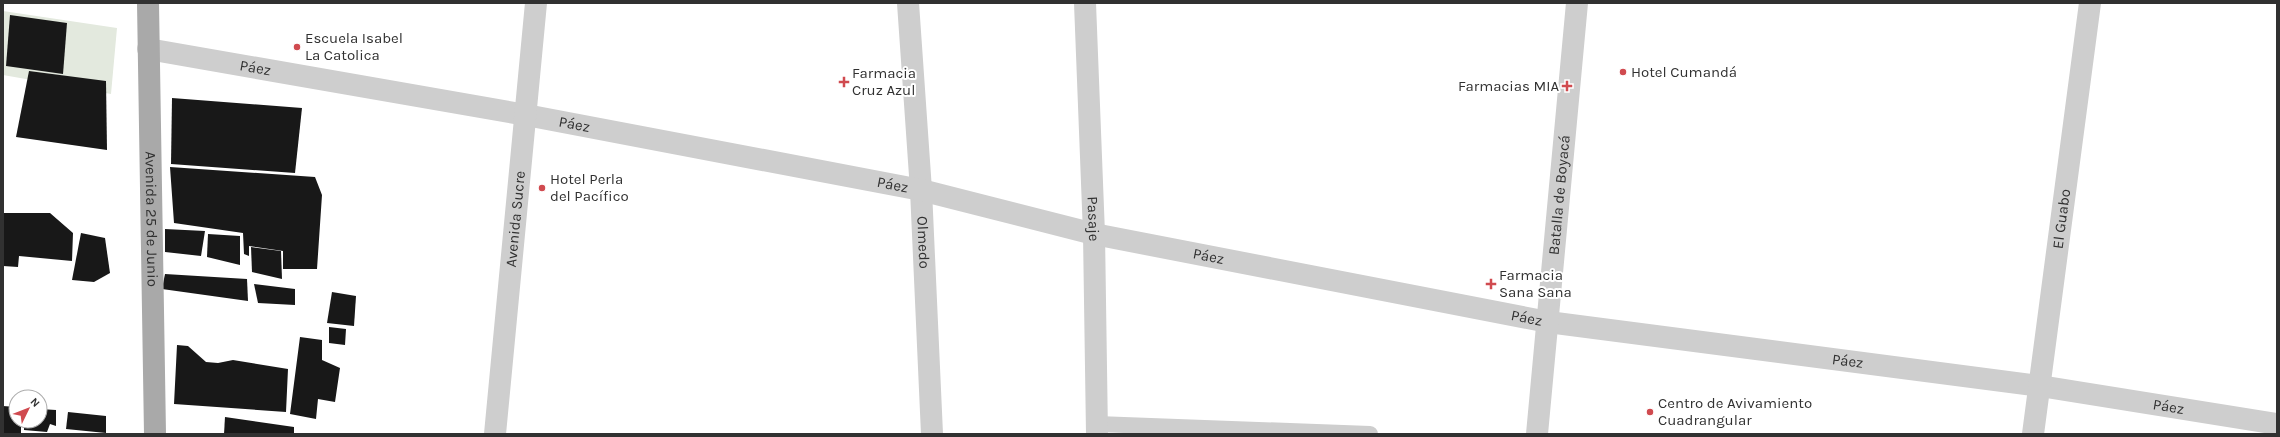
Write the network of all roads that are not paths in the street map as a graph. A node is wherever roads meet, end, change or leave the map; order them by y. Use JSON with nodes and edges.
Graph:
{"nodes":[{"id":1,"x":148,"y":3,"type":"edge"},
{"id":2,"x":536,"y":3,"type":"edge"},
{"id":3,"x":908,"y":3,"type":"edge"},
{"id":4,"x":1085,"y":3,"type":"edge"},
{"id":5,"x":1577,"y":3,"type":"edge"},
{"id":6,"x":2090,"y":3,"type":"edge"},
{"id":7,"x":148,"y":49,"type":"junction"},
{"id":8,"x":526,"y":115,"type":"junction"},
{"id":9,"x":921,"y":190,"type":"junction"},
{"id":10,"x":1094,"y":234,"type":"junction"},
{"id":11,"x":1548,"y":322,"type":"junction"},
{"id":12,"x":2040,"y":386,"type":"junction"},
{"id":13,"x":2277,"y":424,"type":"edge"},
{"id":14,"x":1097,"y":429,"type":"edge"},
{"id":15,"x":155,"y":434,"type":"edge"},
{"id":16,"x":495,"y":434,"type":"edge"},
{"id":17,"x":932,"y":434,"type":"edge"},
{"id":18,"x":1370,"y":434,"type":"edge"},
{"id":19,"x":1537,"y":434,"type":"edge"},
{"id":20,"x":2033,"y":434,"type":"edge"}],
"edges":[{"from":1,"to":7,"type":"main road","name":"Avenida 25 de Junio"},
{"from":2,"to":8,"type":"street","name":"Avenida Sucre"},
{"from":3,"to":9,"type":"street","name":"Olmedo"},
{"from":4,"to":10,"type":"street","name":"Pasaje"},
{"from":5,"to":11,"type":"street","name":"Batalla de Boyacá"},
{"from":6,"to":12,"type":"street","name":"El Guabo"},
{"from":7,"to":8,"type":"street","name":"Páez"},
{"from":7,"to":15,"type":"main road","name":"Avenida 25 de Junio"},
{"from":8,"to":9,"type":"street","name":"Páez"},
{"from":8,"to":16,"type":"street","name":"Avenida Sucre"},
{"from":9,"to":10,"type":"street","name":"Páez"},
{"from":9,"to":17,"type":"street","name":"Olmedo"},
{"from":10,"to":11,"type":"street","name":"Páez"},
{"from":10,"to":14,"type":"street","name":"Pasaje"},
{"from":11,"to":12,"type":"street","name":"Páez"},
{"from":11,"to":19,"type":"street","name":"Batalla de Boyacá"},
{"from":12,"to":13,"type":"street","name":"Páez"},
{"from":12,"to":20,"type":"street","name":"El Guabo"},
{"from":14,"to":18,"type":"lane"}]}
